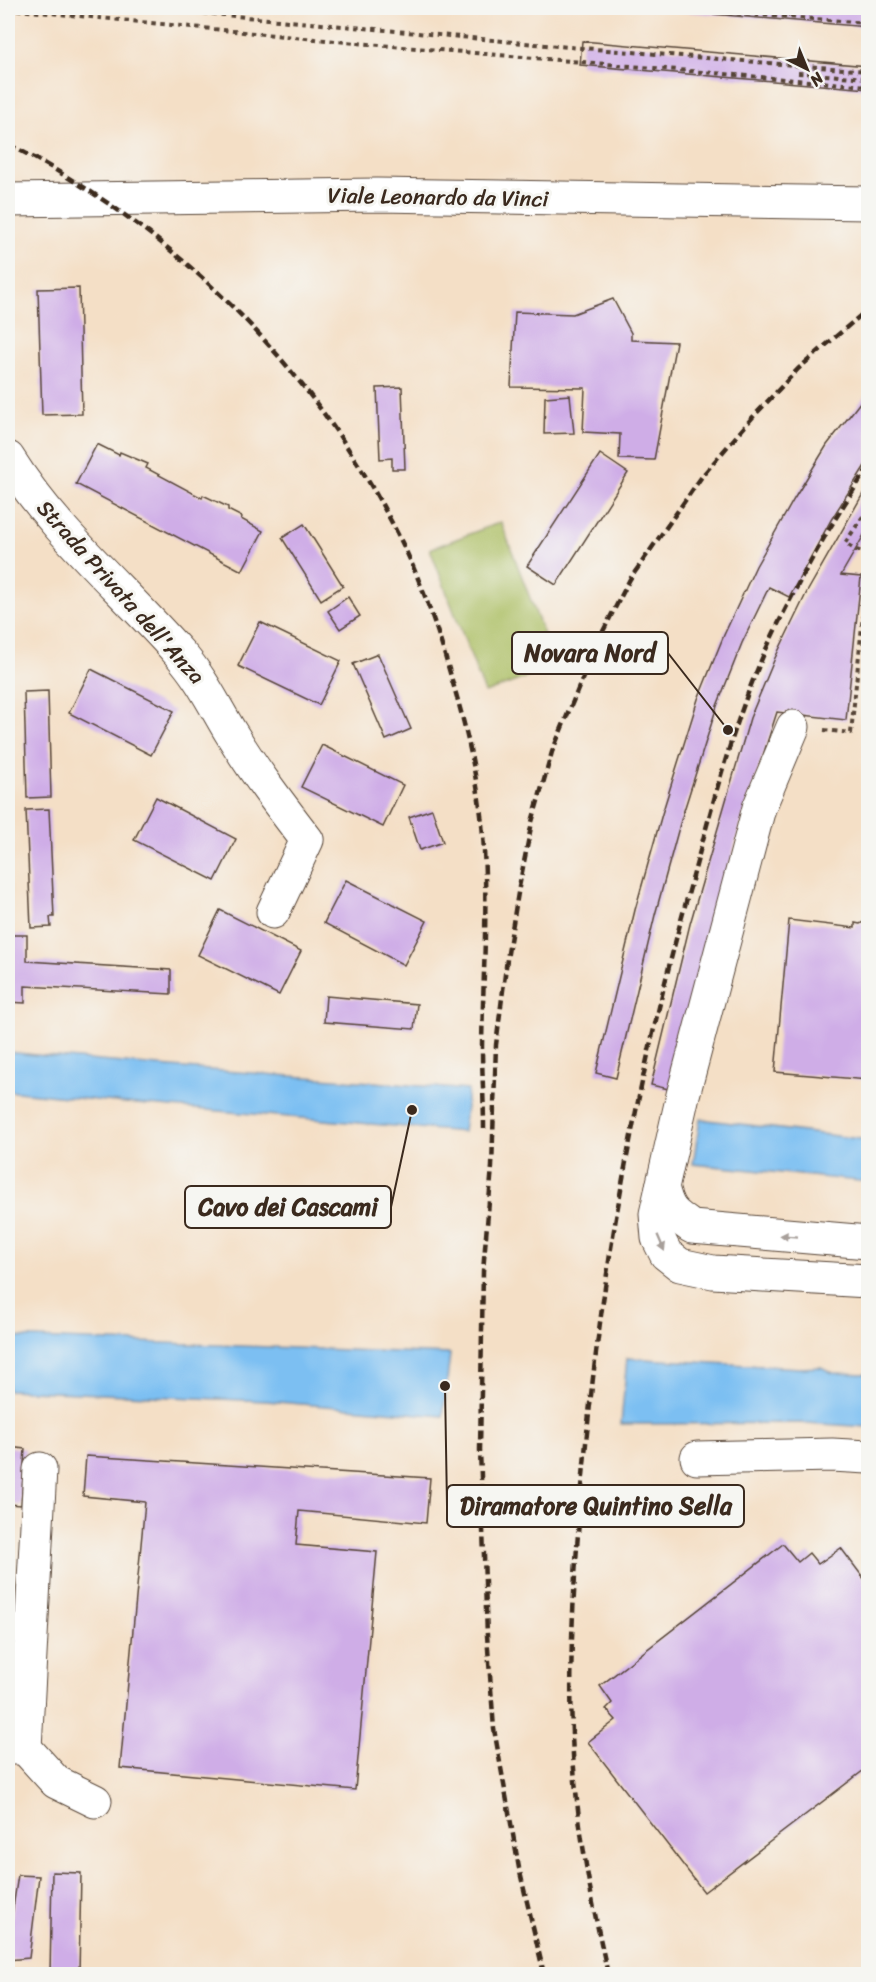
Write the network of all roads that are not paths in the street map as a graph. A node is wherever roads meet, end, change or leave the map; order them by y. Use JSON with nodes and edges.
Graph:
{"nodes":[{"id":1,"x":8,"y":200,"type":"edge"},
{"id":2,"x":868,"y":203,"type":"edge"},
{"id":3,"x":8,"y":458,"type":"edge"},
{"id":4,"x":793,"y":727,"type":"road end"},
{"id":5,"x":273,"y":912,"type":"dead end"},
{"id":6,"x":662,"y":1186,"type":"junction"},
{"id":7,"x":720,"y":1231,"type":"junction"},
{"id":8,"x":853,"y":1241,"type":"edge"},
{"id":9,"x":713,"y":1272,"type":"junction"},
{"id":10,"x":834,"y":1279,"type":"junction"},
{"id":11,"x":868,"y":1281,"type":"edge"},
{"id":12,"x":868,"y":1457,"type":"edge"},
{"id":13,"x":697,"y":1458,"type":"dead end"},
{"id":14,"x":40,"y":1469,"type":"dead end"},
{"id":15,"x":22,"y":1534,"type":"edge"},
{"id":16,"x":16,"y":1748,"type":"edge"},
{"id":17,"x":95,"y":1801,"type":"dead end"}],
"edges":[{"from":1,"to":2,"type":"street","name":"Viale Leonardo da Vinci"},
{"from":3,"to":5,"type":"street","name":"Strada Privata dell'Anza"},
{"from":4,"to":6,"type":"street"},
{"from":6,"to":7,"type":"street"},
{"from":6,"to":9,"type":"street","one_way":true},
{"from":8,"to":7,"type":"street","one_way":true},
{"from":7,"to":9,"type":"street"},
{"from":8,"to":10,"type":"street"},
{"from":9,"to":10,"type":"street"},
{"from":10,"to":11,"type":"street"},
{"from":12,"to":13,"type":"street"},
{"from":14,"to":15,"type":"street"},
{"from":15,"to":16,"type":"street"},
{"from":16,"to":17,"type":"street"}]}
